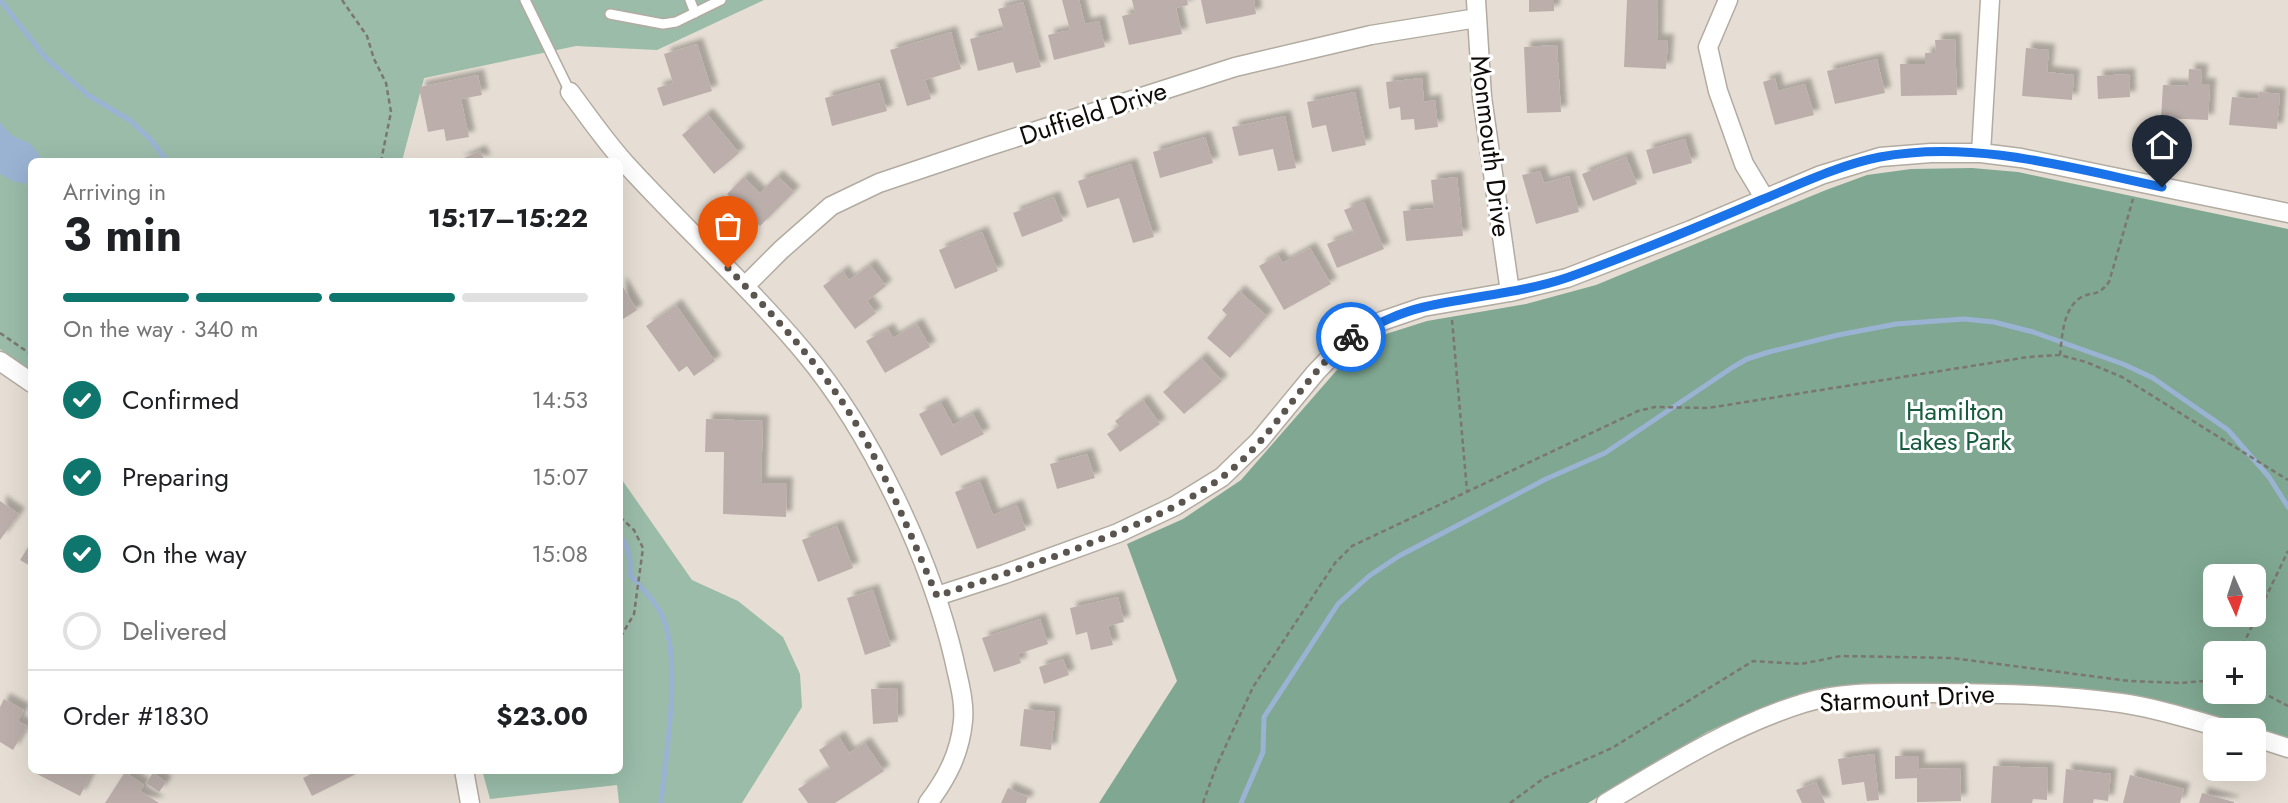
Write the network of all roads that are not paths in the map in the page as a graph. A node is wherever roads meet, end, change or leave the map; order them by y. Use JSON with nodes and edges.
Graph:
{"nodes":[{"id":1,"x":525,"y":0,"type":"edge"},
{"id":2,"x":690,"y":0,"type":"edge"},
{"id":3,"x":722,"y":0,"type":"edge"},
{"id":4,"x":1728,"y":0,"type":"edge"},
{"id":5,"x":1990,"y":0,"type":"edge"},
{"id":6,"x":1476,"y":9,"type":"edge"},
{"id":7,"x":695,"y":13,"type":"junction"},
{"id":8,"x":610,"y":14,"type":"dead end"},
{"id":9,"x":570,"y":92,"type":"joint"},
{"id":10,"x":1981,"y":153,"type":"junction"},
{"id":11,"x":621,"y":158,"type":"edge"},
{"id":12,"x":623,"y":161,"type":"edge"},
{"id":13,"x":1765,"y":199,"type":"junction"},
{"id":14,"x":2288,"y":213,"type":"edge"},
{"id":15,"x":745,"y":286,"type":"junction"},
{"id":16,"x":1510,"y":292,"type":"junction"},
{"id":17,"x":0,"y":361,"type":"edge"},
{"id":18,"x":28,"y":380,"type":"edge"},
{"id":19,"x":937,"y":596,"type":"junction"},
{"id":20,"x":2203,"y":723,"type":"edge"},
{"id":21,"x":2266,"y":741,"type":"edge"},
{"id":22,"x":2288,"y":748,"type":"edge"},
{"id":23,"x":465,"y":774,"type":"edge"},
{"id":24,"x":470,"y":803,"type":"edge"},
{"id":25,"x":928,"y":803,"type":"edge"},
{"id":26,"x":1606,"y":803,"type":"edge"}],
"edges":[{"from":1,"to":9,"type":"lane"},
{"from":2,"to":7,"type":"lane"},
{"from":3,"to":7,"type":"lane"},
{"from":4,"to":13,"type":"street"},
{"from":5,"to":10,"type":"street"},
{"from":6,"to":15,"type":"street","name":"Duffield Drive"},
{"from":6,"to":16,"type":"street","name":"Monmouth Drive"},
{"from":7,"to":8,"type":"lane"},
{"from":9,"to":11,"type":"street"},
{"from":10,"to":13,"type":"street"},
{"from":10,"to":14,"type":"street"},
{"from":12,"to":15,"type":"street"},
{"from":13,"to":16,"type":"street"},
{"from":15,"to":19,"type":"street"},
{"from":16,"to":19,"type":"street"},
{"from":17,"to":18,"type":"street"},
{"from":19,"to":25,"type":"street"},
{"from":20,"to":26,"type":"street","name":"Starmount Drive"},
{"from":21,"to":22,"type":"street"},
{"from":23,"to":24,"type":"street"}]}
